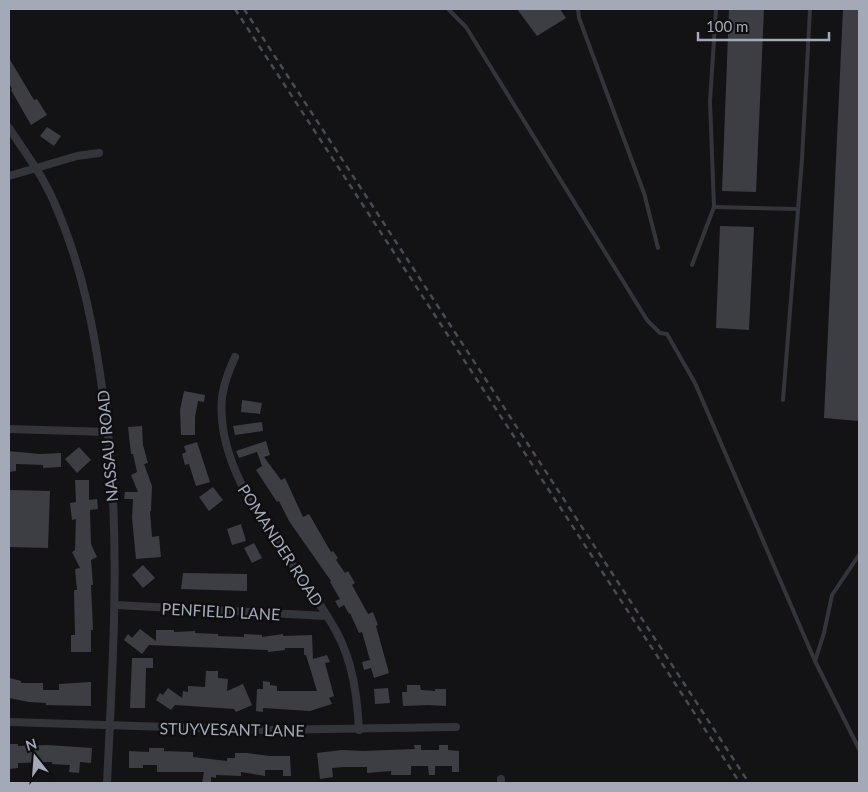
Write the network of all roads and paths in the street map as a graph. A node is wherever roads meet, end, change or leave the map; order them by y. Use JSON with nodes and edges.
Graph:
{"nodes":[{"id":1,"x":448,"y":9,"type":"edge"},
{"id":2,"x":578,"y":9,"type":"edge"},
{"id":3,"x":716,"y":9,"type":"edge"},
{"id":4,"x":810,"y":9,"type":"edge"},
{"id":5,"x":9,"y":128,"type":"edge"},
{"id":6,"x":99,"y":153,"type":"dead end"},
{"id":7,"x":35,"y":168,"type":"junction"},
{"id":8,"x":9,"y":176,"type":"edge"},
{"id":9,"x":714,"y":207,"type":"junction"},
{"id":10,"x":798,"y":209,"type":"junction"},
{"id":11,"x":658,"y":248,"type":"dead end"},
{"id":12,"x":692,"y":265,"type":"dead end"},
{"id":13,"x":235,"y":357,"type":"dead end"},
{"id":14,"x":783,"y":400,"type":"dead end"},
{"id":15,"x":9,"y":428,"type":"edge"},
{"id":16,"x":107,"y":432,"type":"junction"},
{"id":17,"x":859,"y":555,"type":"edge"},
{"id":18,"x":115,"y":606,"type":"junction"},
{"id":19,"x":326,"y":616,"type":"junction"},
{"id":20,"x":815,"y":661,"type":"junction"},
{"id":21,"x":9,"y":722,"type":"edge"},
{"id":22,"x":110,"y":726,"type":"junction"},
{"id":23,"x":456,"y":727,"type":"dead end"},
{"id":24,"x":359,"y":730,"type":"junction"},
{"id":25,"x":859,"y":749,"type":"edge"},
{"id":26,"x":107,"y":783,"type":"edge"}],
"edges":[{"from":1,"to":20,"type":"lane"},
{"from":2,"to":11,"type":"lane"},
{"from":3,"to":9,"type":"lane"},
{"from":4,"to":10,"type":"lane"},
{"from":5,"to":7,"type":"street","name":"NASSAU ROAD"},
{"from":6,"to":7,"type":"street"},
{"from":7,"to":8,"type":"street"},
{"from":7,"to":16,"type":"street","name":"NASSAU ROAD"},
{"from":9,"to":10,"type":"lane"},
{"from":9,"to":12,"type":"lane"},
{"from":10,"to":14,"type":"lane"},
{"from":13,"to":19,"type":"street","name":"POMANDER ROAD"},
{"from":15,"to":16,"type":"street"},
{"from":16,"to":18,"type":"street","name":"NASSAU ROAD"},
{"from":17,"to":20,"type":"lane"},
{"from":18,"to":19,"type":"street","name":"PENFIELD LANE"},
{"from":18,"to":22,"type":"street","name":"NASSAU ROAD"},
{"from":19,"to":24,"type":"street","name":"POMANDER ROAD"},
{"from":20,"to":25,"type":"lane"},
{"from":21,"to":22,"type":"street","name":"STUYVESANT LANE"},
{"from":22,"to":24,"type":"street","name":"STUYVESANT LANE"},
{"from":22,"to":26,"type":"street","name":"NASSAU ROAD"},
{"from":23,"to":24,"type":"street","name":"STUYVESANT LANE"}]}
